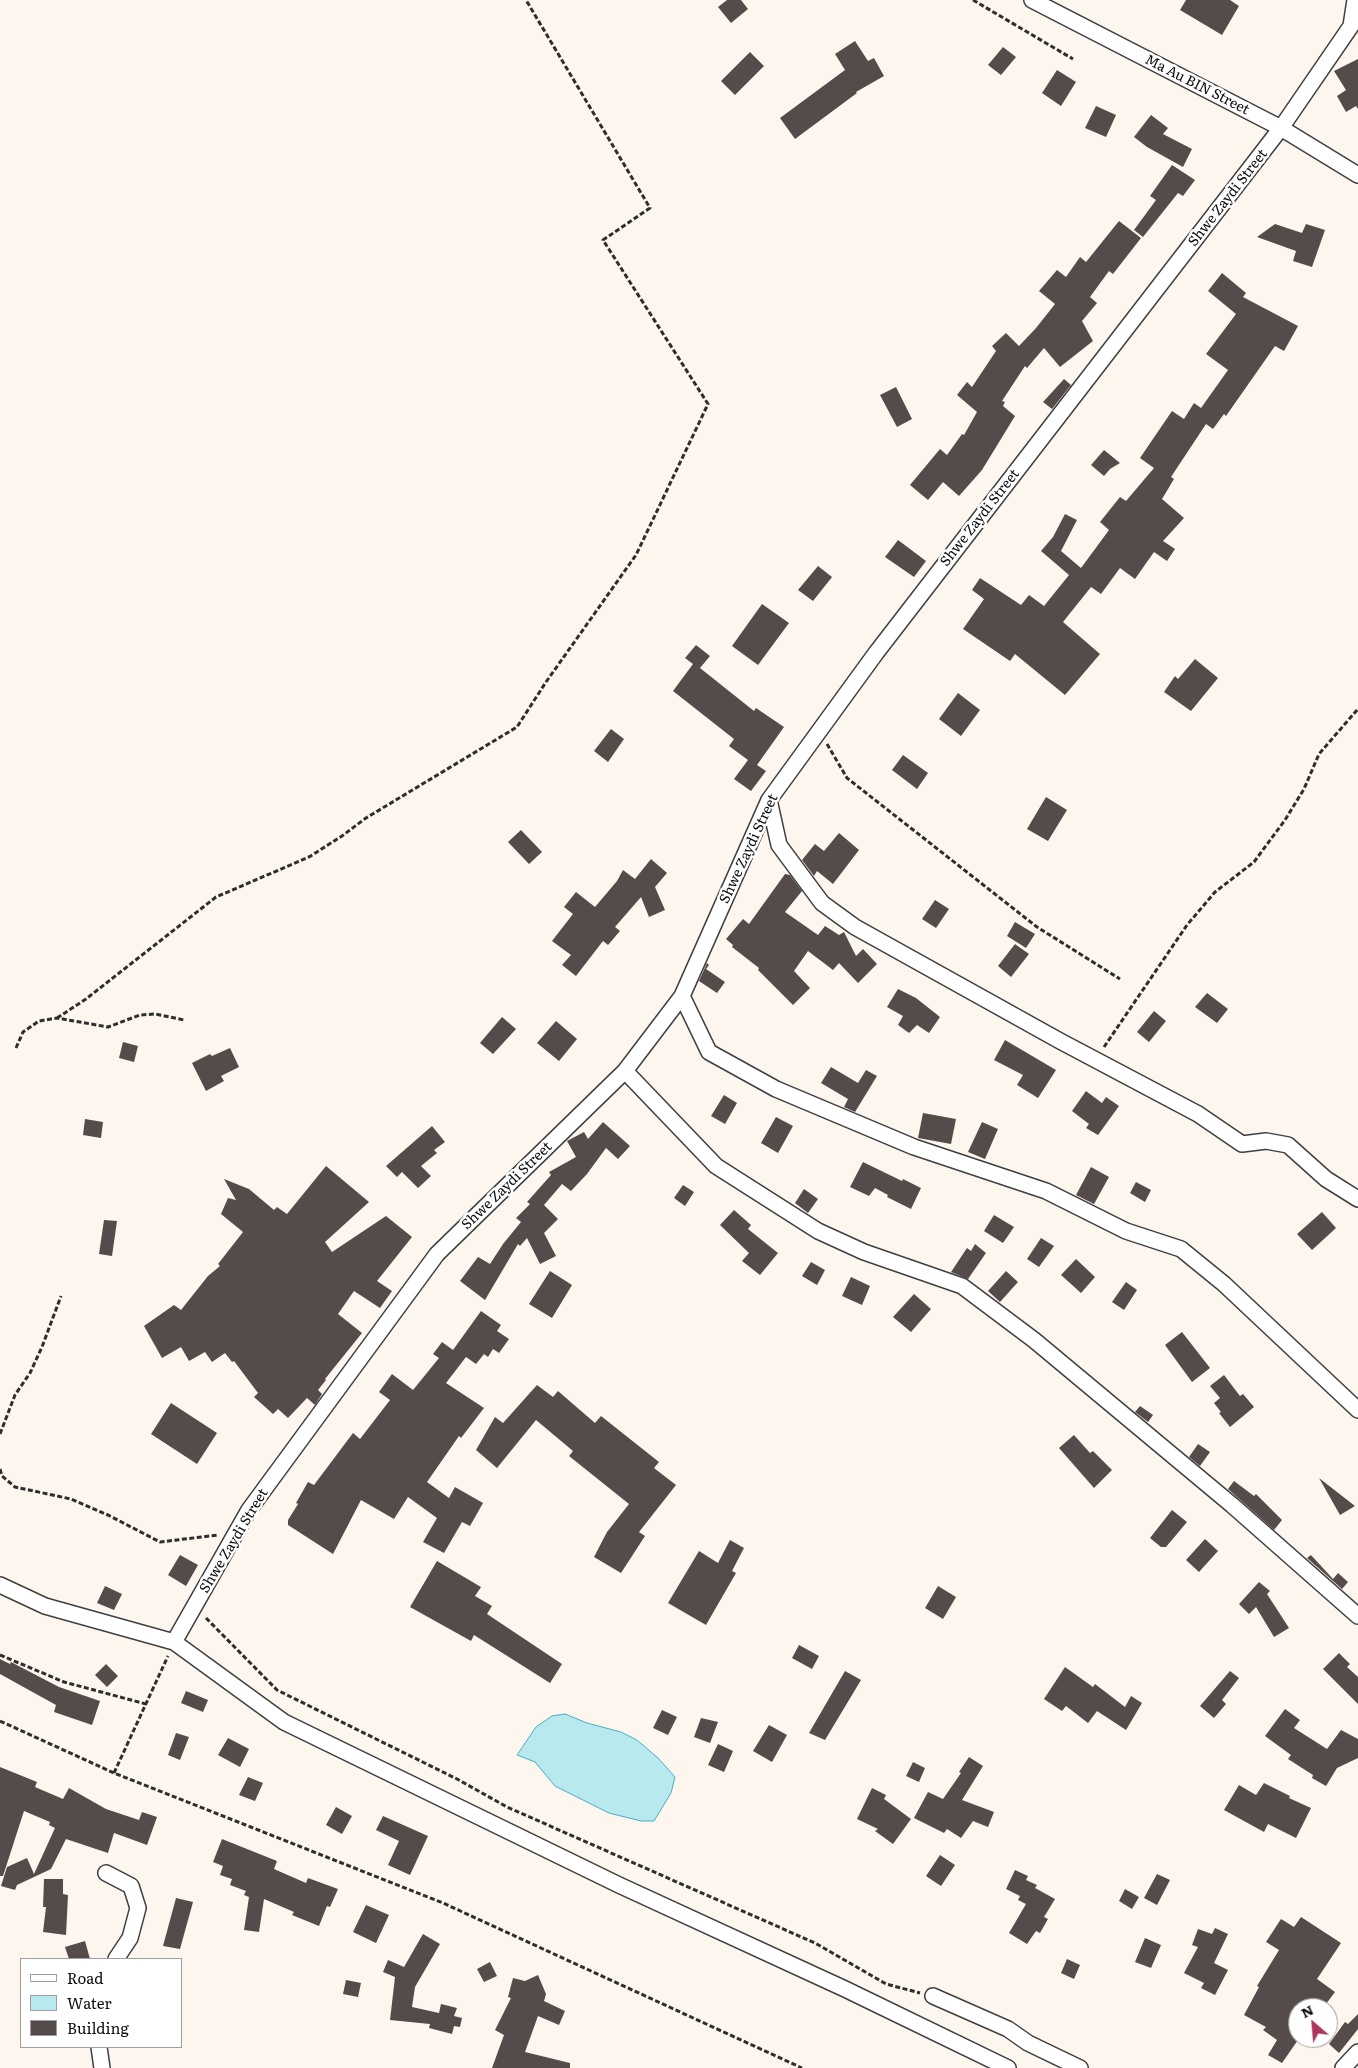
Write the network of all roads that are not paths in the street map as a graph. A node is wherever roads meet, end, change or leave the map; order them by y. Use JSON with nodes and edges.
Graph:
{"nodes":[{"id":1,"x":1032,"y":0,"type":"edge"},
{"id":2,"x":1356,"y":0,"type":"edge"},
{"id":3,"x":1281,"y":128,"type":"junction"},
{"id":4,"x":1358,"y":175,"type":"edge"},
{"id":5,"x":769,"y":800,"type":"junction"},
{"id":6,"x":682,"y":996,"type":"junction"},
{"id":7,"x":625,"y":1071,"type":"junction"},
{"id":8,"x":1358,"y":1199,"type":"edge"},
{"id":9,"x":1358,"y":1410,"type":"edge"},
{"id":10,"x":0,"y":1585,"type":"edge"},
{"id":11,"x":1358,"y":1616,"type":"edge"},
{"id":12,"x":174,"y":1642,"type":"junction"},
{"id":13,"x":106,"y":1873,"type":"dead end"},
{"id":14,"x":117,"y":1958,"type":"edge"},
{"id":15,"x":933,"y":1996,"type":"road end"},
{"id":16,"x":99,"y":2048,"type":"edge"},
{"id":17,"x":1358,"y":2052,"type":"edge"},
{"id":18,"x":102,"y":2068,"type":"edge"},
{"id":19,"x":1008,"y":2068,"type":"edge"},
{"id":20,"x":1080,"y":2068,"type":"edge"},
{"id":21,"x":1343,"y":2068,"type":"edge"}],
"edges":[{"from":1,"to":3,"type":"street","name":"Ma Au BIN Street"},
{"from":2,"to":3,"type":"street","name":"Shwe Zaydi Street"},
{"from":3,"to":4,"type":"street","name":"Ma Au BIN Street"},
{"from":3,"to":5,"type":"street","name":"Shwe Zaydi Street"},
{"from":5,"to":6,"type":"street","name":"Shwe Zaydi Street"},
{"from":5,"to":8,"type":"street"},
{"from":6,"to":7,"type":"street","name":"Shwe Zaydi Street"},
{"from":6,"to":9,"type":"street"},
{"from":7,"to":11,"type":"street"},
{"from":7,"to":12,"type":"street","name":"Shwe Zaydi Street"},
{"from":10,"to":12,"type":"street"},
{"from":12,"to":19,"type":"street"},
{"from":13,"to":14,"type":"street"},
{"from":15,"to":20,"type":"street"},
{"from":16,"to":18,"type":"street"},
{"from":17,"to":21,"type":"street"}]}
